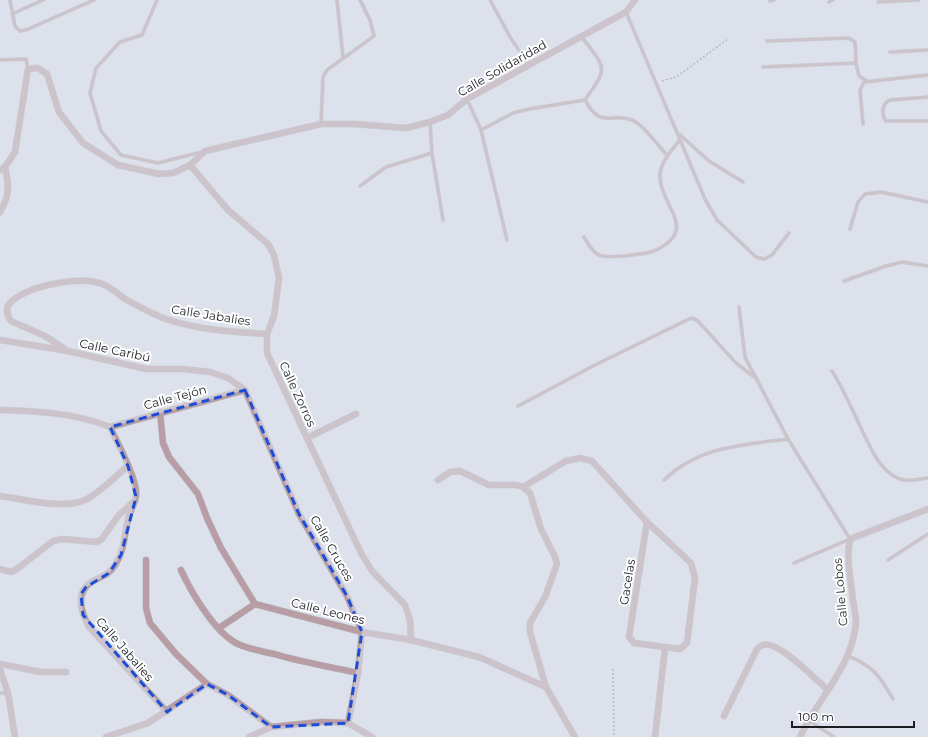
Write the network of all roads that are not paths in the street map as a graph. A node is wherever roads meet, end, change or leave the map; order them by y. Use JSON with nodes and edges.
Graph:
{"nodes":[{"id":1,"x":10,"y":0,"type":"edge"},
{"id":2,"x":43,"y":0,"type":"edge"},
{"id":3,"x":94,"y":0,"type":"edge"},
{"id":4,"x":156,"y":0,"type":"edge"},
{"id":5,"x":337,"y":0,"type":"edge"},
{"id":6,"x":360,"y":0,"type":"edge"},
{"id":7,"x":490,"y":0,"type":"edge"},
{"id":8,"x":635,"y":0,"type":"edge"},
{"id":9,"x":919,"y":0,"type":"edge"},
{"id":10,"x":878,"y":2,"type":"dead end"},
{"id":11,"x":626,"y":12,"type":"junction"},
{"id":12,"x":12,"y":14,"type":"junction"},
{"id":13,"x":581,"y":36,"type":"junction"},
{"id":14,"x":767,"y":41,"type":"dead end"},
{"id":15,"x":928,"y":50,"type":"edge"},
{"id":16,"x":890,"y":52,"type":"dead end"},
{"id":17,"x":343,"y":57,"type":"junction"},
{"id":18,"x":0,"y":60,"type":"edge"},
{"id":19,"x":856,"y":63,"type":"junction"},
{"id":20,"x":529,"y":65,"type":"junction"},
{"id":21,"x":763,"y":67,"type":"dead end"},
{"id":22,"x":28,"y":69,"type":"junction"},
{"id":23,"x":928,"y":75,"type":"edge"},
{"id":24,"x":867,"y":81,"type":"junction"},
{"id":25,"x":928,"y":97,"type":"edge"},
{"id":26,"x":467,"y":99,"type":"junction"},
{"id":27,"x":585,"y":100,"type":"junction"},
{"id":28,"x":928,"y":121,"type":"edge"},
{"id":29,"x":430,"y":122,"type":"junction"},
{"id":30,"x":321,"y":124,"type":"junction"},
{"id":31,"x":863,"y":124,"type":"dead end"},
{"id":32,"x":481,"y":130,"type":"junction"},
{"id":33,"x":677,"y":133,"type":"junction"},
{"id":34,"x":680,"y":140,"type":"junction"},
{"id":35,"x":205,"y":151,"type":"junction"},
{"id":36,"x":432,"y":153,"type":"junction"},
{"id":37,"x":667,"y":155,"type":"junction"},
{"id":38,"x":190,"y":165,"type":"junction"},
{"id":39,"x":2,"y":168,"type":"edge"},
{"id":40,"x":743,"y":182,"type":"dead end"},
{"id":41,"x":360,"y":186,"type":"dead end"},
{"id":42,"x":928,"y":202,"type":"edge"},
{"id":43,"x":0,"y":212,"type":"edge"},
{"id":44,"x":442,"y":220,"type":"dead end"},
{"id":45,"x":850,"y":229,"type":"dead end"},
{"id":46,"x":789,"y":233,"type":"dead end"},
{"id":47,"x":584,"y":237,"type":"dead end"},
{"id":48,"x":507,"y":240,"type":"dead end"},
{"id":49,"x":928,"y":266,"type":"edge"},
{"id":50,"x":844,"y":281,"type":"dead end"},
{"id":51,"x":739,"y":306,"type":"dead end"},
{"id":52,"x":267,"y":334,"type":"junction"},
{"id":53,"x":0,"y":340,"type":"edge"},
{"id":54,"x":68,"y":351,"type":"junction"},
{"id":55,"x":832,"y":370,"type":"dead end"},
{"id":56,"x":755,"y":377,"type":"junction"},
{"id":57,"x":245,"y":390,"type":"junction"},
{"id":58,"x":518,"y":406,"type":"dead end"},
{"id":59,"x":0,"y":410,"type":"edge"},
{"id":60,"x":160,"y":412,"type":"junction"},
{"id":61,"x":356,"y":414,"type":"dead end"},
{"id":62,"x":110,"y":427,"type":"junction"},
{"id":63,"x":307,"y":438,"type":"junction"},
{"id":64,"x":788,"y":439,"type":"junction"},
{"id":65,"x":128,"y":466,"type":"junction"},
{"id":66,"x":928,"y":478,"type":"edge"},
{"id":67,"x":438,"y":480,"type":"dead end"},
{"id":68,"x":664,"y":480,"type":"dead end"},
{"id":69,"x":523,"y":487,"type":"junction"},
{"id":70,"x":0,"y":496,"type":"edge"},
{"id":71,"x":133,"y":502,"type":"junction"},
{"id":72,"x":928,"y":509,"type":"edge"},
{"id":73,"x":647,"y":522,"type":"junction"},
{"id":74,"x":928,"y":534,"type":"edge"},
{"id":75,"x":850,"y":539,"type":"junction"},
{"id":76,"x":146,"y":560,"type":"dead end"},
{"id":77,"x":888,"y":560,"type":"dead end"},
{"id":78,"x":794,"y":563,"type":"dead end"},
{"id":79,"x":0,"y":569,"type":"edge"},
{"id":80,"x":181,"y":570,"type":"dead end"},
{"id":81,"x":255,"y":604,"type":"junction"},
{"id":82,"x":220,"y":628,"type":"junction"},
{"id":83,"x":362,"y":632,"type":"junction"},
{"id":84,"x":411,"y":640,"type":"junction"},
{"id":85,"x":665,"y":648,"type":"junction"},
{"id":86,"x":848,"y":656,"type":"junction"},
{"id":87,"x":0,"y":664,"type":"edge"},
{"id":88,"x":0,"y":670,"type":"edge"},
{"id":89,"x":66,"y":672,"type":"dead end"},
{"id":90,"x":358,"y":673,"type":"junction"},
{"id":91,"x":207,"y":684,"type":"junction"},
{"id":92,"x":546,"y":687,"type":"junction"},
{"id":93,"x":828,"y":690,"type":"junction"},
{"id":94,"x":8,"y":692,"type":"junction"},
{"id":95,"x":0,"y":693,"type":"edge"},
{"id":96,"x":893,"y":699,"type":"dead end"},
{"id":97,"x":167,"y":712,"type":"junction"},
{"id":98,"x":724,"y":716,"type":"dead end"},
{"id":99,"x":808,"y":720,"type":"junction"},
{"id":100,"x":348,"y":723,"type":"junction"},
{"id":101,"x":271,"y":727,"type":"junction"},
{"id":102,"x":15,"y":737,"type":"edge"},
{"id":103,"x":106,"y":737,"type":"edge"},
{"id":104,"x":249,"y":737,"type":"edge"},
{"id":105,"x":372,"y":737,"type":"edge"},
{"id":106,"x":575,"y":737,"type":"edge"},
{"id":107,"x":655,"y":737,"type":"edge"},
{"id":108,"x":800,"y":737,"type":"edge"},
{"id":109,"x":834,"y":737,"type":"edge"}],
"edges":[{"from":1,"to":12,"type":"lane"},
{"from":2,"to":12,"type":"lane"},
{"from":3,"to":12,"type":"lane"},
{"from":4,"to":35,"type":"lane"},
{"from":5,"to":17,"type":"lane"},
{"from":6,"to":17,"type":"lane"},
{"from":7,"to":20,"type":"lane"},
{"from":8,"to":11,"type":"street","name":"Calle Solidaridad"},
{"from":9,"to":10,"type":"lane"},
{"from":11,"to":13,"type":"street","name":"Calle Solidaridad"},
{"from":11,"to":33,"type":"lane"},
{"from":13,"to":20,"type":"street","name":"Calle Solidaridad"},
{"from":13,"to":27,"type":"lane"},
{"from":14,"to":19,"type":"lane"},
{"from":15,"to":16,"type":"lane"},
{"from":17,"to":30,"type":"lane"},
{"from":18,"to":22,"type":"lane"},
{"from":19,"to":21,"type":"lane"},
{"from":19,"to":24,"type":"lane"},
{"from":20,"to":26,"type":"street","name":"Calle Solidaridad"},
{"from":22,"to":38,"type":"street"},
{"from":22,"to":39,"type":"street"},
{"from":23,"to":24,"type":"lane"},
{"from":24,"to":31,"type":"lane"},
{"from":25,"to":28,"type":"lane"},
{"from":26,"to":29,"type":"street","name":"Calle Solidaridad"},
{"from":26,"to":32,"type":"lane"},
{"from":27,"to":32,"type":"lane"},
{"from":27,"to":37,"type":"lane"},
{"from":29,"to":30,"type":"street","name":"Calle Solidaridad"},
{"from":29,"to":36,"type":"lane"},
{"from":30,"to":35,"type":"street","name":"Calle Solidaridad"},
{"from":32,"to":48,"type":"lane"},
{"from":33,"to":34,"type":"lane"},
{"from":33,"to":40,"type":"lane"},
{"from":34,"to":37,"type":"lane"},
{"from":34,"to":46,"type":"lane"},
{"from":35,"to":38,"type":"street"},
{"from":36,"to":41,"type":"lane"},
{"from":36,"to":44,"type":"lane"},
{"from":37,"to":47,"type":"lane"},
{"from":38,"to":52,"type":"street","name":"Calle Zorros"},
{"from":39,"to":43,"type":"street"},
{"from":42,"to":45,"type":"lane"},
{"from":49,"to":50,"type":"lane"},
{"from":51,"to":56,"type":"lane"},
{"from":52,"to":54,"type":"street","name":"Calle Jabalies"},
{"from":52,"to":63,"type":"street","name":"Calle Zorros"},
{"from":53,"to":54,"type":"street","name":"Calle Caribú"},
{"from":54,"to":57,"type":"street","name":"Calle Caribú"},
{"from":55,"to":66,"type":"lane"},
{"from":56,"to":58,"type":"lane"},
{"from":56,"to":64,"type":"lane"},
{"from":57,"to":60,"type":"street","name":"Calle Tejón"},
{"from":57,"to":83,"type":"street","name":"Calle Cruces"},
{"from":59,"to":62,"type":"street"},
{"from":60,"to":62,"type":"street","name":"Calle Tejón"},
{"from":60,"to":81,"type":"street"},
{"from":61,"to":63,"type":"street"},
{"from":62,"to":65,"type":"street","name":"Calle Jabalies"},
{"from":63,"to":84,"type":"street","name":"Calle Zorros"},
{"from":64,"to":68,"type":"lane"},
{"from":64,"to":75,"type":"lane"},
{"from":65,"to":70,"type":"street"},
{"from":65,"to":71,"type":"street","name":"Calle Jabalies"},
{"from":67,"to":69,"type":"street"},
{"from":69,"to":73,"type":"street"},
{"from":69,"to":92,"type":"street"},
{"from":71,"to":79,"type":"street"},
{"from":71,"to":97,"type":"street","name":"Calle Jabalies"},
{"from":72,"to":75,"type":"street"},
{"from":73,"to":85,"type":"street","name":"Gacelas"},
{"from":73,"to":85,"type":"street"},
{"from":74,"to":77,"type":"lane"},
{"from":75,"to":78,"type":"lane"},
{"from":75,"to":86,"type":"street","name":"Calle Lobos"},
{"from":76,"to":91,"type":"street"},
{"from":80,"to":82,"type":"street"},
{"from":81,"to":82,"type":"street"},
{"from":81,"to":83,"type":"street","name":"Calle Leones"},
{"from":82,"to":90,"type":"street"},
{"from":83,"to":84,"type":"street","name":"Calle Leones"},
{"from":83,"to":90,"type":"street","name":"Calle Cruces"},
{"from":84,"to":92,"type":"street","name":"Calle Leones"},
{"from":85,"to":107,"type":"street"},
{"from":86,"to":93,"type":"street","name":"Calle Lobos"},
{"from":86,"to":96,"type":"lane"},
{"from":87,"to":89,"type":"street"},
{"from":88,"to":94,"type":"street"},
{"from":90,"to":100,"type":"street","name":"Calle Cruces"},
{"from":91,"to":97,"type":"street"},
{"from":91,"to":101,"type":"street"},
{"from":92,"to":106,"type":"street"},
{"from":93,"to":98,"type":"street"},
{"from":93,"to":99,"type":"street","name":"Calle Lobos"},
{"from":94,"to":95,"type":"lane"},
{"from":94,"to":102,"type":"street"},
{"from":97,"to":103,"type":"street"},
{"from":99,"to":108,"type":"street","name":"Calle Lobos"},
{"from":99,"to":109,"type":"lane"},
{"from":100,"to":101,"type":"street"},
{"from":100,"to":105,"type":"street"},
{"from":101,"to":104,"type":"street"}]}
